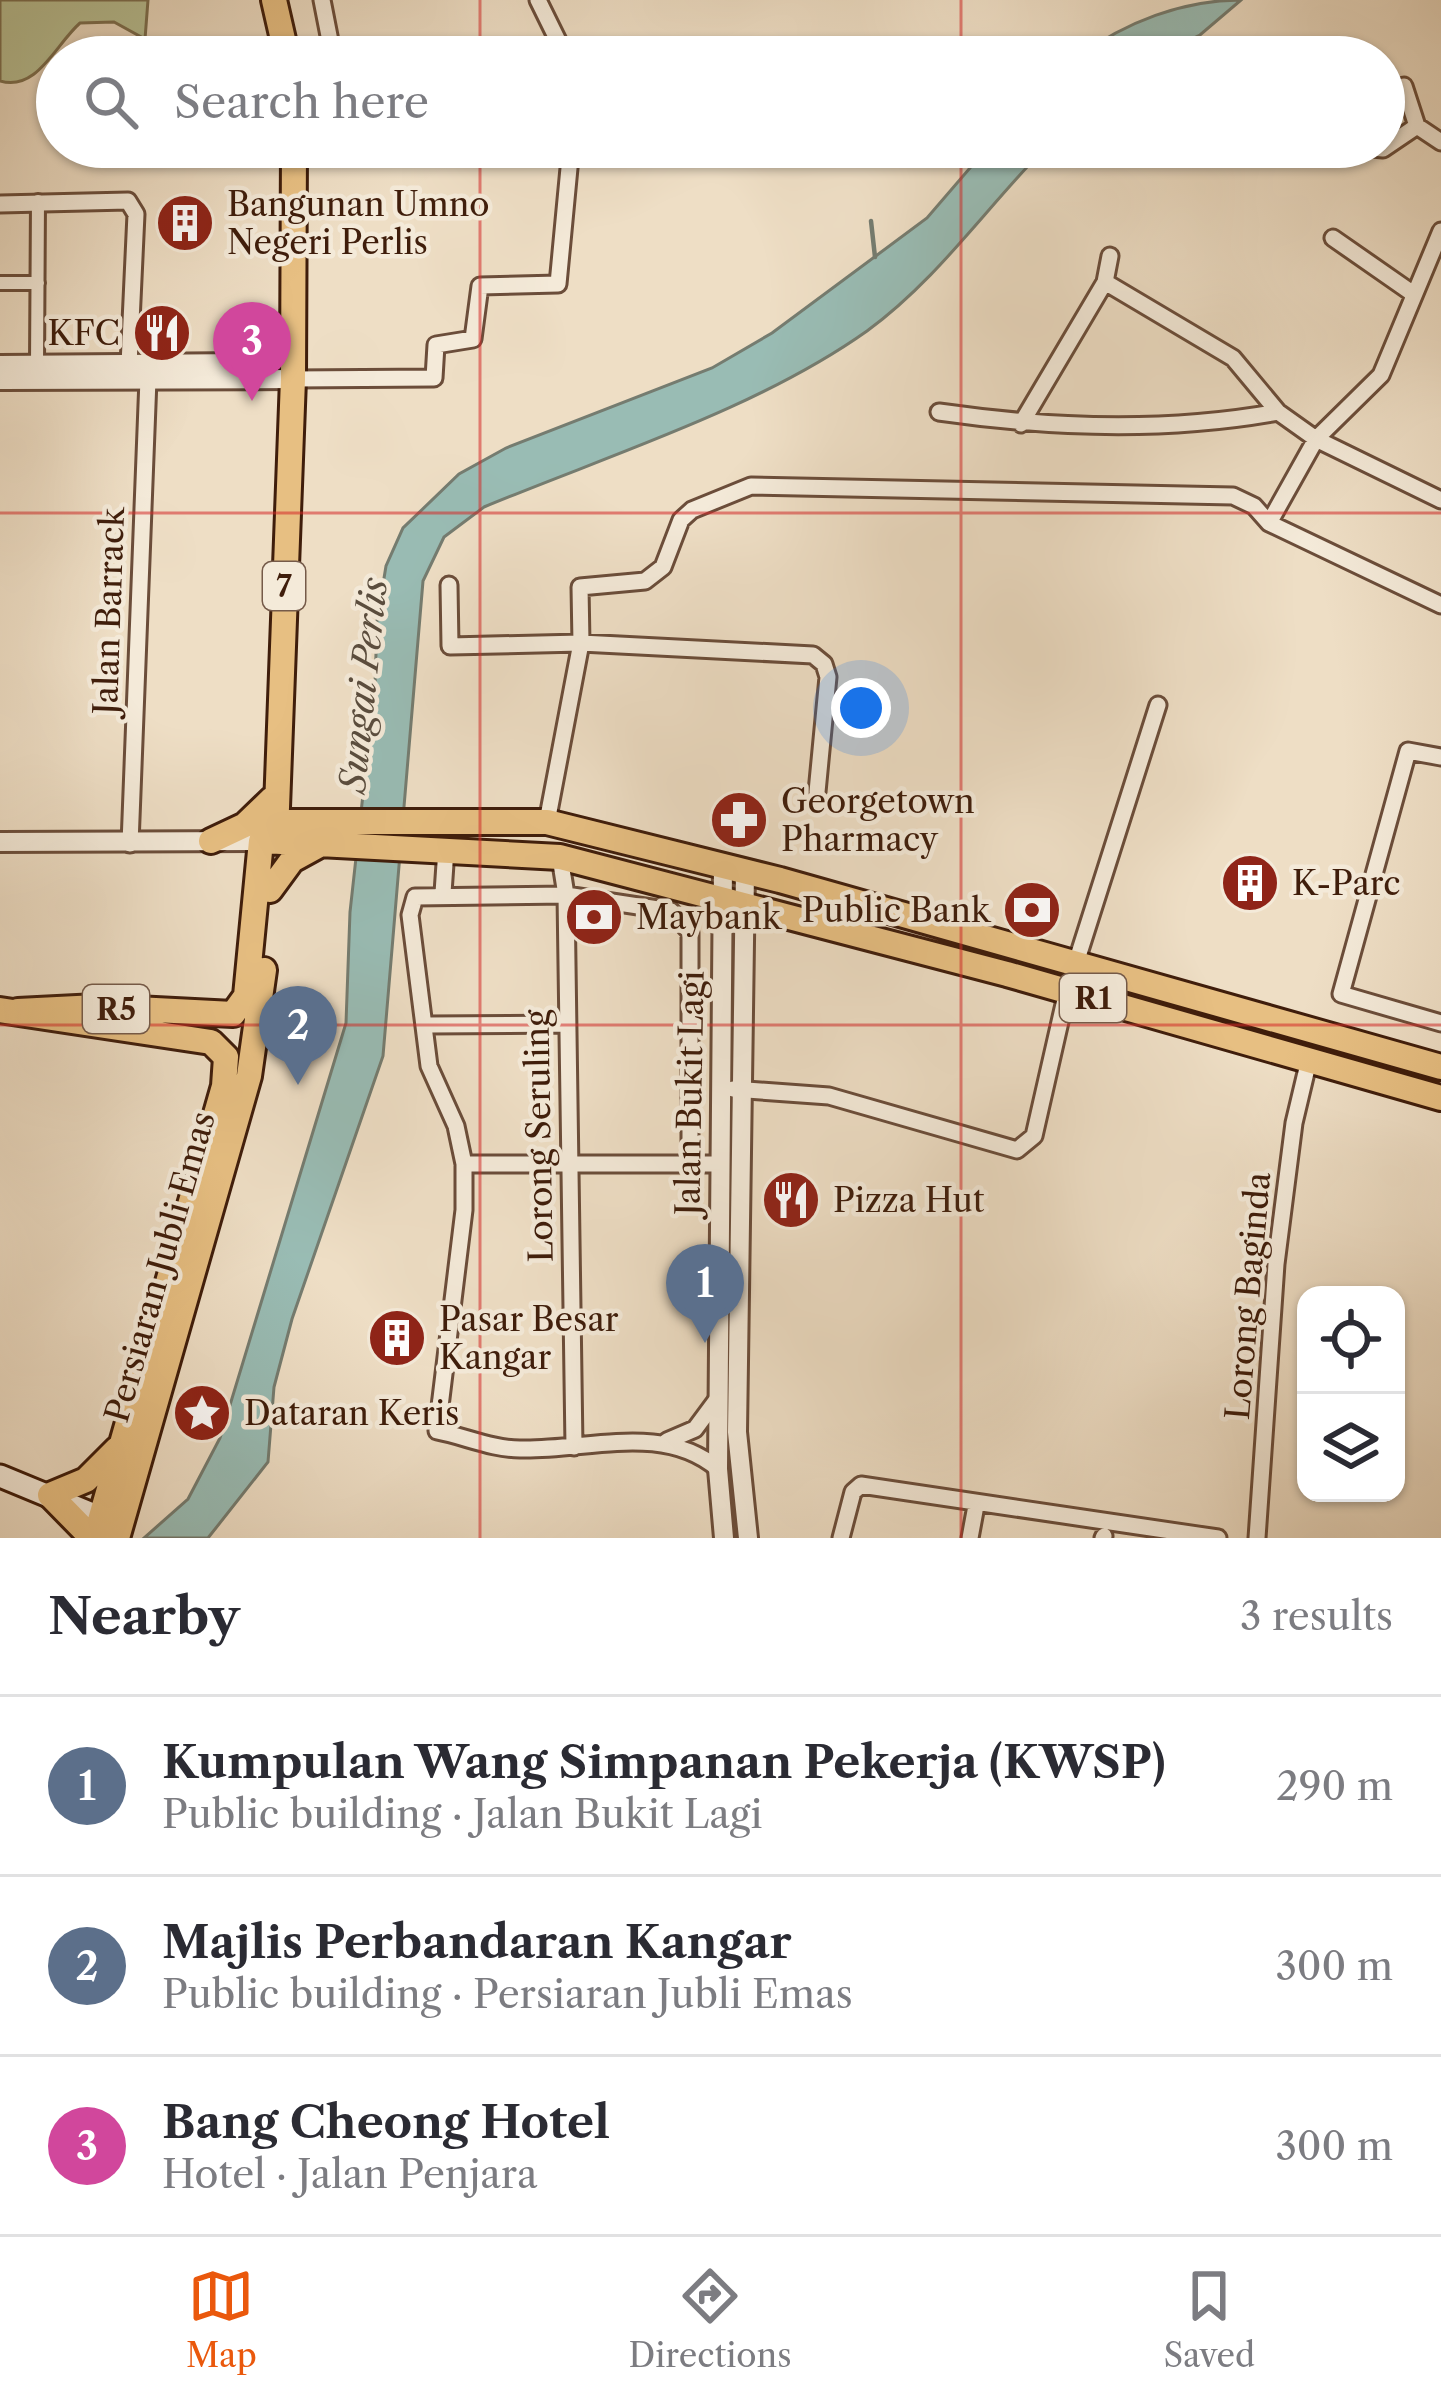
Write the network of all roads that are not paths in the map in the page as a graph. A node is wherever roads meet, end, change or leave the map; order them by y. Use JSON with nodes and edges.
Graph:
{"nodes":[{"id":1,"x":322,"y":0,"type":"edge"},
{"id":2,"x":538,"y":0,"type":"edge"},
{"id":3,"x":330,"y":36,"type":"edge"},
{"id":4,"x":556,"y":36,"type":"edge"},
{"id":5,"x":1405,"y":89,"type":"edge"},
{"id":6,"x":1417,"y":126,"type":"junction"},
{"id":7,"x":1405,"y":134,"type":"edge"},
{"id":8,"x":1441,"y":142,"type":"edge"},
{"id":9,"x":294,"y":168,"type":"edge"},
{"id":10,"x":569,"y":168,"type":"edge"},
{"id":11,"x":38,"y":201,"type":"junction"},
{"id":12,"x":0,"y":204,"type":"edge"},
{"id":13,"x":1440,"y":234,"type":"edge"},
{"id":14,"x":1334,"y":238,"type":"dead end"},
{"id":15,"x":1110,"y":256,"type":"dead end"},
{"id":16,"x":1105,"y":282,"type":"junction"},
{"id":17,"x":0,"y":283,"type":"edge"},
{"id":18,"x":38,"y":283,"type":"junction"},
{"id":19,"x":1412,"y":293,"type":"junction"},
{"id":20,"x":293,"y":303,"type":"junction"},
{"id":21,"x":37,"y":364,"type":"junction"},
{"id":22,"x":0,"y":365,"type":"edge"},
{"id":23,"x":129,"y":365,"type":"junction"},
{"id":24,"x":0,"y":380,"type":"edge"},
{"id":25,"x":148,"y":380,"type":"junction"},
{"id":26,"x":293,"y":380,"type":"junction"},
{"id":27,"x":939,"y":412,"type":"dead end"},
{"id":28,"x":1278,"y":412,"type":"junction"},
{"id":29,"x":1021,"y":424,"type":"junction"},
{"id":30,"x":1316,"y":439,"type":"junction"},
{"id":31,"x":1441,"y":500,"type":"edge"},
{"id":32,"x":1269,"y":524,"type":"junction"},
{"id":33,"x":449,"y":585,"type":"dead end"},
{"id":34,"x":1441,"y":605,"type":"edge"},
{"id":35,"x":581,"y":643,"type":"junction"},
{"id":36,"x":1158,"y":705,"type":"dead end"},
{"id":37,"x":1441,"y":757,"type":"edge"},
{"id":38,"x":817,"y":792,"type":"dead end"},
{"id":39,"x":278,"y":793,"type":"junction"},
{"id":40,"x":547,"y":822,"type":"junction"},
{"id":41,"x":271,"y":835,"type":"junction"},
{"id":42,"x":418,"y":835,"type":"junction"},
{"id":43,"x":335,"y":836,"type":"junction"},
{"id":44,"x":211,"y":841,"type":"junction"},
{"id":45,"x":0,"y":842,"type":"edge"},
{"id":46,"x":130,"y":844,"type":"junction"},
{"id":47,"x":446,"y":849,"type":"junction"},
{"id":48,"x":560,"y":856,"type":"junction"},
{"id":49,"x":734,"y":868,"type":"junction"},
{"id":50,"x":264,"y":880,"type":"junction"},
{"id":51,"x":443,"y":893,"type":"junction"},
{"id":52,"x":566,"y":895,"type":"junction"},
{"id":53,"x":733,"y":902,"type":"junction"},
{"id":54,"x":1076,"y":966,"type":"junction"},
{"id":55,"x":1067,"y":991,"type":"junction"},
{"id":56,"x":261,"y":1006,"type":"junction"},
{"id":57,"x":9,"y":1010,"type":"edge"},
{"id":58,"x":1441,"y":1023,"type":"edge"},
{"id":59,"x":568,"y":1024,"type":"junction"},
{"id":60,"x":428,"y":1025,"type":"junction"},
{"id":61,"x":220,"y":1029,"type":"junction"},
{"id":62,"x":254,"y":1051,"type":"junction"},
{"id":63,"x":1309,"y":1060,"type":"junction"},
{"id":64,"x":1441,"y":1067,"type":"edge"},
{"id":65,"x":720,"y":1088,"type":"junction"},
{"id":66,"x":741,"y":1089,"type":"junction"},
{"id":67,"x":1441,"y":1098,"type":"edge"},
{"id":68,"x":218,"y":1145,"type":"junction"},
{"id":69,"x":464,"y":1164,"type":"junction"},
{"id":70,"x":570,"y":1164,"type":"junction"},
{"id":71,"x":718,"y":1164,"type":"junction"},
{"id":72,"x":690,"y":1165,"type":"junction"},
{"id":73,"x":718,"y":1398,"type":"junction"},
{"id":74,"x":667,"y":1441,"type":"junction"},
{"id":75,"x":122,"y":1443,"type":"junction"},
{"id":76,"x":574,"y":1448,"type":"junction"},
{"id":77,"x":718,"y":1469,"type":"junction"},
{"id":78,"x":0,"y":1476,"type":"edge"},
{"id":79,"x":50,"y":1495,"type":"junction"},
{"id":80,"x":975,"y":1511,"type":"dead end"},
{"id":81,"x":105,"y":1531,"type":"edge"},
{"id":82,"x":1257,"y":1533,"type":"edge"},
{"id":83,"x":724,"y":1538,"type":"edge"},
{"id":84,"x":748,"y":1538,"type":"edge"},
{"id":85,"x":841,"y":1538,"type":"edge"},
{"id":86,"x":970,"y":1538,"type":"edge"},
{"id":87,"x":1218,"y":1538,"type":"edge"}],
"edges":[{"from":1,"to":3,"type":"street"},
{"from":2,"to":4,"type":"street"},
{"from":5,"to":6,"type":"street"},
{"from":6,"to":7,"type":"street"},
{"from":6,"to":8,"type":"street"},
{"from":9,"to":20,"type":"main road","number":"7"},
{"from":10,"to":26,"type":"street"},
{"from":11,"to":12,"type":"street"},
{"from":11,"to":18,"type":"street"},
{"from":11,"to":23,"type":"street"},
{"from":13,"to":19,"type":"street"},
{"from":14,"to":19,"type":"street"},
{"from":15,"to":16,"type":"street"},
{"from":16,"to":28,"type":"street"},
{"from":16,"to":29,"type":"street"},
{"from":17,"to":18,"type":"street"},
{"from":18,"to":21,"type":"street"},
{"from":19,"to":30,"type":"street"},
{"from":20,"to":23,"type":"street"},
{"from":20,"to":26,"type":"main road","number":"7"},
{"from":21,"to":22,"type":"street"},
{"from":21,"to":23,"type":"street"},
{"from":24,"to":25,"type":"street"},
{"from":25,"to":26,"type":"street"},
{"from":25,"to":46,"type":"street","name":"Jalan Barrack"},
{"from":26,"to":39,"type":"main road","number":"7"},
{"from":27,"to":29,"type":"street"},
{"from":28,"to":29,"type":"street"},
{"from":28,"to":30,"type":"street"},
{"from":30,"to":31,"type":"street"},
{"from":30,"to":32,"type":"street"},
{"from":32,"to":34,"type":"street"},
{"from":32,"to":35,"type":"street"},
{"from":33,"to":35,"type":"street"},
{"from":35,"to":38,"type":"street"},
{"from":35,"to":40,"type":"street"},
{"from":36,"to":54,"type":"street"},
{"from":37,"to":58,"type":"street"},
{"from":39,"to":41,"type":"main road","number":"7"},
{"from":39,"to":44,"type":"main road"},
{"from":40,"to":42,"type":"main road","number":"R1"},
{"from":40,"to":49,"type":"main road","number":"R1"},
{"from":41,"to":43,"type":"main road","number":"R1"},
{"from":41,"to":44,"type":"street"},
{"from":41,"to":50,"type":"main road","number":"7"},
{"from":42,"to":43,"type":"main road","number":"R1"},
{"from":42,"to":47,"type":"main road","number":"R1"},
{"from":43,"to":50,"type":"main road"},
{"from":44,"to":46,"type":"street"},
{"from":44,"to":50,"type":"main road"},
{"from":45,"to":46,"type":"street"},
{"from":47,"to":48,"type":"main road","number":"R1"},
{"from":47,"to":51,"type":"street"},
{"from":48,"to":52,"type":"street","name":"Lorong Seruling"},
{"from":48,"to":53,"type":"main road","number":"R1"},
{"from":49,"to":53,"type":"street","name":"Jalan Bukit Lagi"},
{"from":49,"to":54,"type":"main road","number":"R1"},
{"from":50,"to":56,"type":"main road","number":"7"},
{"from":50,"to":61,"type":"main road"},
{"from":51,"to":52,"type":"street"},
{"from":51,"to":60,"type":"street"},
{"from":52,"to":59,"type":"street","name":"Lorong Seruling"},
{"from":52,"to":72,"type":"street"},
{"from":53,"to":55,"type":"main road","number":"R1"},
{"from":53,"to":65,"type":"street","name":"Jalan Bukit Lagi"},
{"from":53,"to":66,"type":"street","name":"Jalan Bukit Lagi"},
{"from":54,"to":64,"type":"main road","number":"R1"},
{"from":55,"to":63,"type":"main road","number":"R1"},
{"from":55,"to":66,"type":"street"},
{"from":56,"to":61,"type":"main road"},
{"from":56,"to":62,"type":"main road","name":"Persiaran Jubli Emas","number":"7"},
{"from":57,"to":61,"type":"main road","number":"R5"},
{"from":59,"to":60,"type":"street"},
{"from":59,"to":70,"type":"street","name":"Lorong Seruling"},
{"from":60,"to":69,"type":"street"},
{"from":61,"to":62,"type":"main road"},
{"from":61,"to":68,"type":"main road","name":"Persiaran Jubli Emas","number":"7"},
{"from":62,"to":68,"type":"main road","name":"Persiaran Jubli Emas","number":"7"},
{"from":63,"to":67,"type":"main road","number":"R1"},
{"from":63,"to":82,"type":"street","name":"Lorong Baginda"},
{"from":65,"to":66,"type":"street"},
{"from":65,"to":71,"type":"street","name":"Jalan Bukit Lagi"},
{"from":66,"to":84,"type":"street","name":"Jalan Bukit Lagi"},
{"from":68,"to":75,"type":"main road","name":"Persiaran Jubli Emas","number":"7"},
{"from":68,"to":81,"type":"main road","name":"Persiaran Jubli Emas","number":"7"},
{"from":69,"to":70,"type":"street"},
{"from":69,"to":76,"type":"street"},
{"from":70,"to":72,"type":"street"},
{"from":70,"to":76,"type":"street","name":"Lorong Seruling"},
{"from":71,"to":72,"type":"street"},
{"from":71,"to":73,"type":"street","name":"Jalan Bukit Lagi"},
{"from":73,"to":74,"type":"street"},
{"from":73,"to":77,"type":"street","name":"Jalan Bukit Lagi"},
{"from":74,"to":76,"type":"street"},
{"from":74,"to":77,"type":"street"},
{"from":75,"to":79,"type":"main road"},
{"from":75,"to":81,"type":"main road","name":"Persiaran Jubli Emas","number":"7"},
{"from":77,"to":83,"type":"street","name":"Jalan Bukit Lagi"},
{"from":78,"to":79,"type":"main road"},
{"from":79,"to":81,"type":"main road"},
{"from":80,"to":86,"type":"street"},
{"from":85,"to":87,"type":"street"}]}
